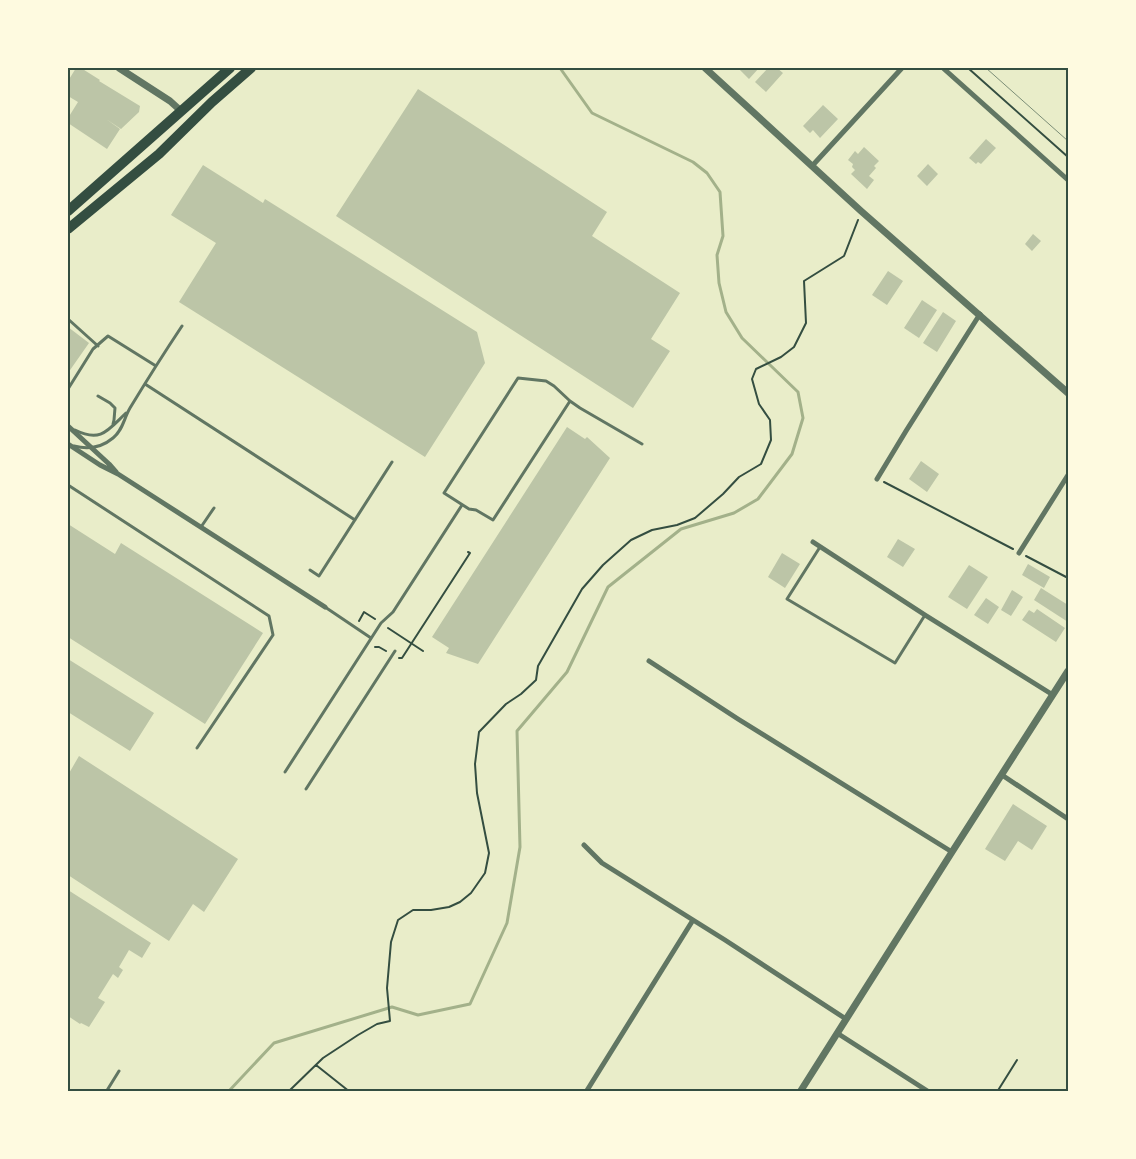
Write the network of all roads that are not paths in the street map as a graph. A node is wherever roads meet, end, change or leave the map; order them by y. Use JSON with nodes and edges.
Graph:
{"nodes":[{"id":1,"x":119,"y":68,"type":"edge"},
{"id":2,"x":230,"y":68,"type":"edge"},
{"id":3,"x":251,"y":68,"type":"edge"},
{"id":4,"x":705,"y":68,"type":"edge"},
{"id":5,"x":902,"y":68,"type":"edge"},
{"id":6,"x":942,"y":68,"type":"edge"},
{"id":7,"x":181,"y":111,"type":"junction"},
{"id":8,"x":192,"y":122,"type":"junction"},
{"id":9,"x":812,"y":166,"type":"junction"},
{"id":10,"x":1068,"y":180,"type":"edge"},
{"id":11,"x":68,"y":211,"type":"edge"},
{"id":12,"x":68,"y":230,"type":"edge"},
{"id":13,"x":980,"y":314,"type":"junction"},
{"id":14,"x":68,"y":319,"type":"edge"},
{"id":15,"x":182,"y":326,"type":"dead end"},
{"id":16,"x":98,"y":346,"type":"junction"},
{"id":17,"x":156,"y":366,"type":"junction"},
{"id":18,"x":145,"y":384,"type":"junction"},
{"id":19,"x":68,"y":389,"type":"edge"},
{"id":20,"x":1068,"y":392,"type":"edge"},
{"id":21,"x":98,"y":396,"type":"dead end"},
{"id":22,"x":570,"y":401,"type":"junction"},
{"id":23,"x":128,"y":410,"type":"junction"},
{"id":24,"x":68,"y":426,"type":"edge"},
{"id":25,"x":112,"y":427,"type":"junction"},
{"id":26,"x":69,"y":444,"type":"edge"},
{"id":27,"x":642,"y":444,"type":"dead end"},
{"id":28,"x":92,"y":449,"type":"junction"},
{"id":29,"x":392,"y":462,"type":"dead end"},
{"id":30,"x":118,"y":474,"type":"junction"},
{"id":31,"x":1068,"y":475,"type":"edge"},
{"id":32,"x":877,"y":479,"type":"road end"},
{"id":33,"x":68,"y":485,"type":"edge"},
{"id":34,"x":462,"y":505,"type":"junction"},
{"id":35,"x":214,"y":508,"type":"dead end"},
{"id":36,"x":355,"y":520,"type":"junction"},
{"id":37,"x":201,"y":527,"type":"junction"},
{"id":38,"x":813,"y":542,"type":"dead end"},
{"id":39,"x":820,"y":547,"type":"junction"},
{"id":40,"x":1019,"y":553,"type":"road end"},
{"id":41,"x":310,"y":570,"type":"dead end"},
{"id":42,"x":325,"y":607,"type":"joint"},
{"id":43,"x":925,"y":615,"type":"junction"},
{"id":44,"x":372,"y":638,"type":"junction"},
{"id":45,"x":394,"y":653,"type":"road end"},
{"id":46,"x":649,"y":661,"type":"dead end"},
{"id":47,"x":1068,"y":671,"type":"edge"},
{"id":48,"x":1053,"y":695,"type":"junction"},
{"id":49,"x":197,"y":748,"type":"dead end"},
{"id":50,"x":285,"y":772,"type":"dead end"},
{"id":51,"x":1002,"y":775,"type":"junction"},
{"id":52,"x":306,"y":790,"type":"dead end"},
{"id":53,"x":1068,"y":819,"type":"edge"},
{"id":54,"x":584,"y":845,"type":"dead end"},
{"id":55,"x":952,"y":852,"type":"junction"},
{"id":56,"x":693,"y":920,"type":"junction"},
{"id":57,"x":846,"y":1019,"type":"junction"},
{"id":58,"x":837,"y":1033,"type":"junction"},
{"id":59,"x":119,"y":1071,"type":"dead end"},
{"id":60,"x":106,"y":1092,"type":"edge"},
{"id":61,"x":586,"y":1092,"type":"edge"},
{"id":62,"x":800,"y":1092,"type":"edge"},
{"id":63,"x":929,"y":1092,"type":"edge"}],
"edges":[{"from":1,"to":7,"type":"street"},
{"from":2,"to":7,"type":"highway"},
{"from":3,"to":8,"type":"highway"},
{"from":4,"to":9,"type":"street"},
{"from":5,"to":9,"type":"street"},
{"from":6,"to":10,"type":"street"},
{"from":7,"to":8,"type":"highway"},
{"from":7,"to":11,"type":"highway"},
{"from":8,"to":12,"type":"highway"},
{"from":9,"to":13,"type":"street"},
{"from":13,"to":20,"type":"street"},
{"from":13,"to":32,"type":"street"},
{"from":14,"to":16,"type":"lane"},
{"from":15,"to":17,"type":"lane"},
{"from":16,"to":17,"type":"lane"},
{"from":16,"to":19,"type":"lane"},
{"from":17,"to":18,"type":"lane"},
{"from":18,"to":23,"type":"lane"},
{"from":18,"to":36,"type":"lane"},
{"from":21,"to":25,"type":"lane"},
{"from":22,"to":27,"type":"lane"},
{"from":22,"to":34,"type":"lane"},
{"from":22,"to":34,"type":"lane"},
{"from":23,"to":25,"type":"lane"},
{"from":23,"to":28,"type":"lane"},
{"from":24,"to":25,"type":"lane"},
{"from":24,"to":28,"type":"street"},
{"from":26,"to":28,"type":"lane"},
{"from":26,"to":30,"type":"street"},
{"from":28,"to":30,"type":"street"},
{"from":29,"to":36,"type":"lane"},
{"from":30,"to":37,"type":"street"},
{"from":31,"to":40,"type":"street"},
{"from":33,"to":49,"type":"lane"},
{"from":34,"to":44,"type":"lane"},
{"from":35,"to":37,"type":"lane"},
{"from":36,"to":41,"type":"lane"},
{"from":37,"to":42,"type":"street"},
{"from":38,"to":39,"type":"street"},
{"from":39,"to":43,"type":"street"},
{"from":39,"to":43,"type":"lane"},
{"from":42,"to":44,"type":"lane"},
{"from":43,"to":48,"type":"street"},
{"from":44,"to":50,"type":"lane"},
{"from":45,"to":52,"type":"lane"},
{"from":46,"to":55,"type":"street"},
{"from":47,"to":48,"type":"street"},
{"from":48,"to":51,"type":"street"},
{"from":51,"to":53,"type":"street"},
{"from":51,"to":55,"type":"street"},
{"from":54,"to":56,"type":"street"},
{"from":55,"to":57,"type":"street"},
{"from":56,"to":57,"type":"street"},
{"from":56,"to":61,"type":"street"},
{"from":57,"to":58,"type":"street"},
{"from":58,"to":62,"type":"street"},
{"from":58,"to":63,"type":"street"},
{"from":59,"to":60,"type":"lane"}]}
